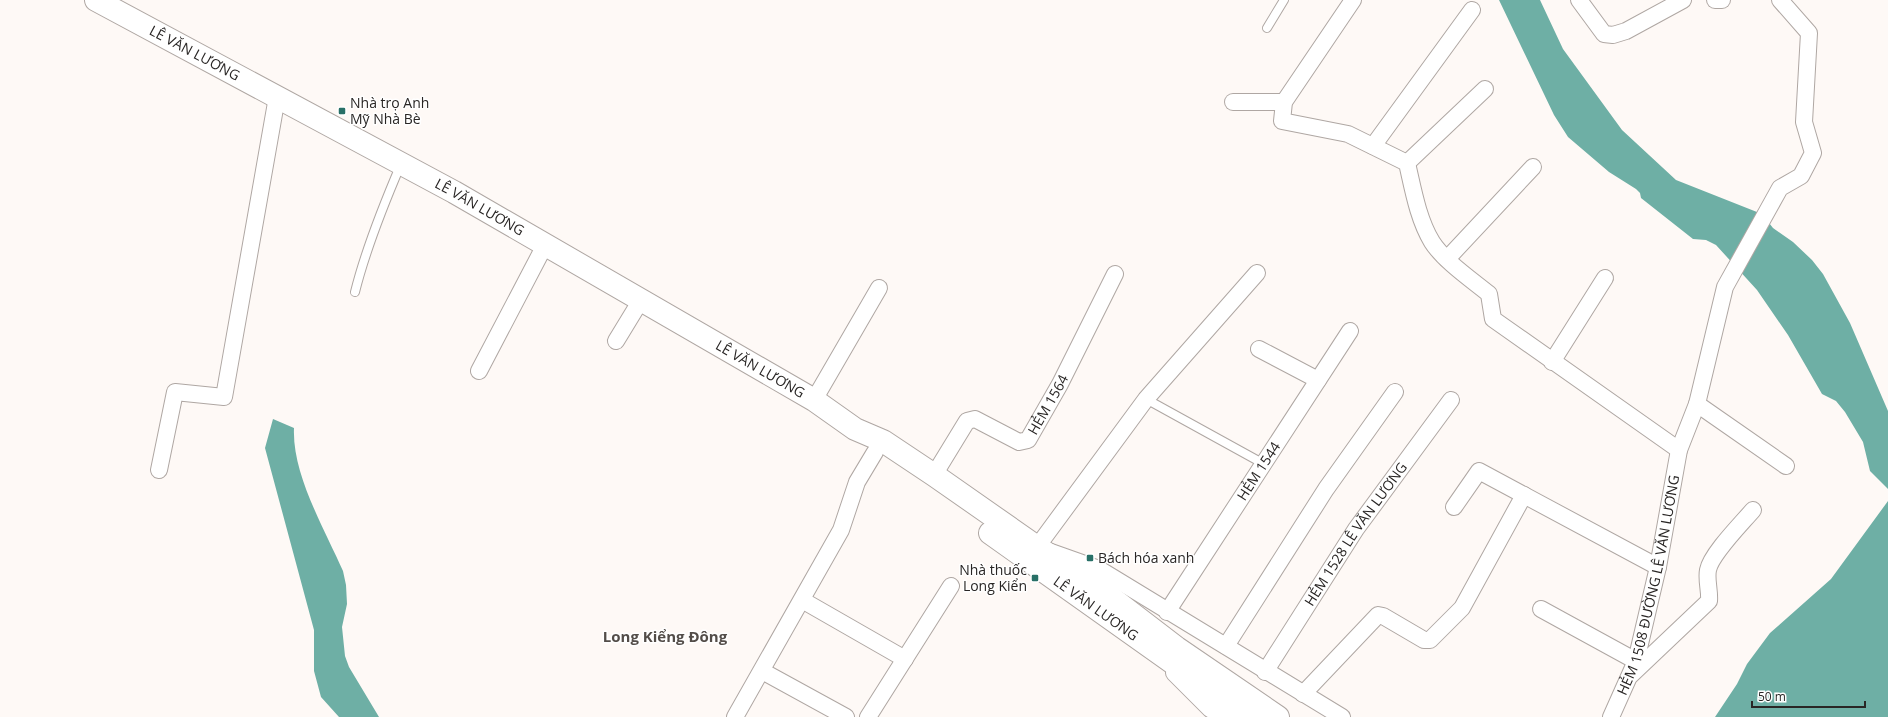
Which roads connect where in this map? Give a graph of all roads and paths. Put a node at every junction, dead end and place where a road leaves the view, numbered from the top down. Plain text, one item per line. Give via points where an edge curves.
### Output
1 (96, 0) edge
2 (1284, 0) edge
3 (1353, 0) edge
4 (1579, 0) edge
5 (1683, 0) edge
6 (1715, 0) edge
7 (1722, 0) edge
8 (1780, 0) edge
9 (1472, 10) dead end
10 (1267, 28) dead end
11 (1485, 89) dead end
12 (277, 97) junction
13 (1234, 102) dead end
14 (1284, 102) junction
15 (1373, 146) junction
16 (1407, 163) junction
17 (401, 164) junction
18 (1534, 167) dead end
19 (544, 248) junction
20 (1447, 259) junction
21 (1257, 273) dead end
22 (1115, 274) dead end
23 (1605, 278) dead end
24 (879, 288) dead end
25 (355, 292) dead end
26 (640, 303) junction
27 (1350, 331) dead end
28 (618, 338) dead end
29 (1259, 349) dead end
30 (1552, 362) junction
31 (479, 371) dead end
32 (1318, 380) junction
33 (1395, 392) dead end
34 (1146, 399) junction
35 (814, 400) junction
36 (1451, 400) dead end
37 (1697, 404) junction
38 (855, 429) junction
39 (1679, 450) junction
40 (875, 452) junction
41 (1264, 464) junction
42 (1786, 466) dead end
43 (159, 470) dead end
44 (934, 475) junction
45 (1524, 496) junction
46 (1454, 508) dead end
47 (1753, 510) dead end
48 (1037, 547) junction
49 (1658, 567) junction
50 (951, 586) dead end
51 (802, 600) junction
52 (1541, 609) dead end
53 (1167, 612) junction
54 (1146, 645) junction
55 (1226, 646) junction
56 (905, 659) junction
57 (1636, 661) junction
58 (762, 671) junction
59 (1265, 672) junction
60 (1629, 677) junction
61 (1303, 694) junction
62 (1265, 715) edge
63 (735, 717) edge
64 (846, 717) edge
65 (868, 717) edge
66 (1223, 717) edge
67 (1342, 717) edge
68 (1611, 717) edge

1 - 12 main road, LÊ VĂN LƯƠNG
2 - 10 lane
3 - 14 street
4 - 5 street via 1604,34 1613,36
6 - 7 street
8 - 37 street, HẺM 1508 ĐƯỜNG LÊ VĂN LƯƠNG via 1809,33 1804,122 1813,153 1801,176 1780,188 1725,287
9 - 15 street
11 - 16 street
12 - 17 main road, LÊ VĂN LƯƠNG
12 - 43 street via 224,397 176,392
13 - 14 street
14 - 15 street via 1282,121 1348,134
15 - 16 street
16 - 20 street via 1418,209 1432,242
17 - 19 main road, LÊ VĂN LƯƠNG via 454,192
17 - 25 lane via 367,249
18 - 20 street
19 - 26 main road, LÊ VĂN LƯƠNG
19 - 31 street
20 - 30 street via 1490,294 1493,320
21 - 34 street
22 - 44 street, HẺM 1564 via 1060,384 1028,440 1019,442 975,419 967,421
23 - 30 street
24 - 35 street
26 - 28 street
26 - 35 main road, LÊ VĂN LƯƠNG
27 - 32 street, HẺM 1544
29 - 32 street
30 - 39 street
32 - 41 street, HẺM 1544
33 - 55 street via 1326,489
34 - 41 lane
34 - 48 street
35 - 38 main road, LÊ VĂN LƯƠNG
36 - 59 street, HẺM 1528 LÊ VĂN LƯƠNG via 1356,529
37 - 39 street, HẺM 1508 ĐƯỜNG LÊ VĂN LƯƠNG
37 - 42 street
38 - 40 main road, LÊ VĂN LƯƠNG
38 - 44 main road, LÊ VĂN LƯƠNG via 883,442
39 - 49 street, HẺM 1508 ĐƯỜNG LÊ VĂN LƯƠNG
40 - 51 street via 857,482 841,530
40 - 54 main road, LÊ VĂN LƯƠNG
41 - 53 street, HẺM 1544
44 - 48 main road, LÊ VĂN LƯƠNG
45 - 46 street via 1479,471
45 - 49 street
45 - 61 street via 1462,608 1430,640 1424,640 1378,615
47 - 60 street via 1714,557 1708,570 1709,601
48 - 53 street, LÊ VĂN LƯƠNG via 1100,570
48 - 62 main road, LÊ VĂN LƯƠNG via 1091,582
49 - 57 street, HẺM 1508 ĐƯỜNG LÊ VĂN LƯƠNG
50 - 56 street
51 - 56 street
51 - 58 street
52 - 57 street
53 - 55 street, LÊ VĂN LƯƠNG
54 - 62 main road, LÊ VĂN LƯƠNG
54 - 66 street, LÊ VĂN LƯƠNG via 1210,709
55 - 59 street, LÊ VĂN LƯƠNG
56 - 65 street
57 - 60 street, HẺM 1508 ĐƯỜNG LÊ VĂN LƯƠNG
58 - 63 street
58 - 64 street
59 - 61 street, LÊ VĂN LƯƠNG
60 - 68 street, HẺM 1508 ĐƯỜNG LÊ VĂN LƯƠNG
61 - 67 street, LÊ VĂN LƯƠNG

